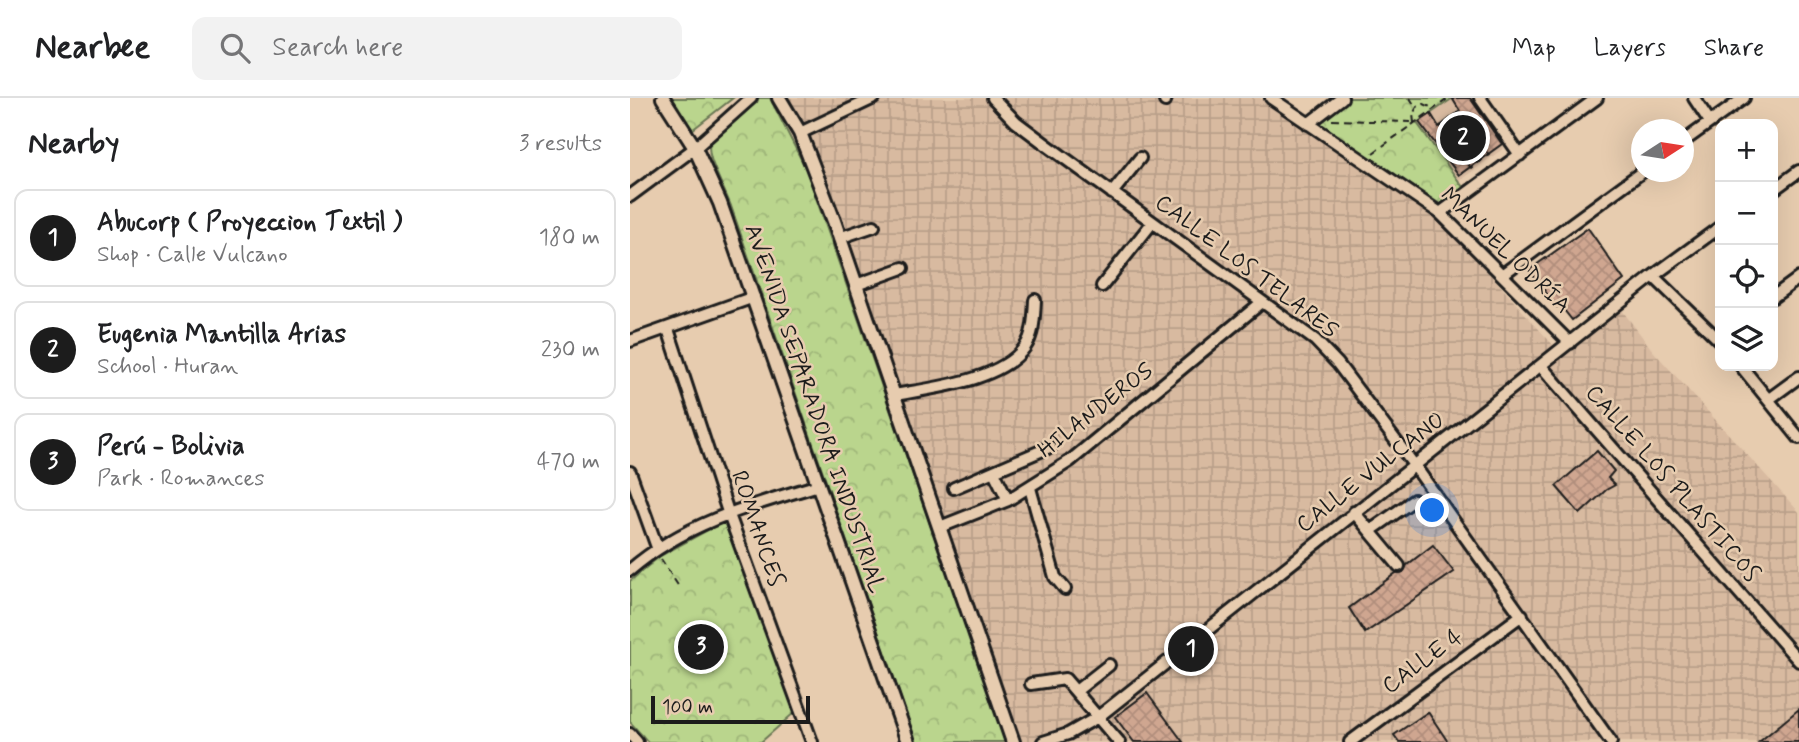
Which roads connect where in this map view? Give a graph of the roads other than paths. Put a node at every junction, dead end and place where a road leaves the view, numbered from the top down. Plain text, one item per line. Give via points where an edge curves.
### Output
1 (663, 98) edge
2 (751, 98) edge
3 (779, 98) edge
4 (874, 98) edge
5 (993, 98) edge
6 (1271, 98) edge
7 (1342, 98) edge
8 (1480, 98) edge
9 (1694, 98) edge
10 (1744, 98) edge
11 (1595, 99) edge
12 (1710, 122) junction
13 (1308, 124) junction
14 (800, 133) junction
15 (1694, 134) edge
16 (695, 148) junction
17 (1520, 155) junction
18 (1139, 158) dead end
19 (1799, 171) edge
20 (1631, 181) edge
21 (1778, 186) edge
22 (1112, 193) junction
23 (630, 196) edge
24 (1440, 213) junction
25 (1152, 223) junction
26 (874, 226) dead end
27 (1715, 231) edge
28 (839, 238) junction
29 (903, 268) dead end
30 (1503, 274) junction
31 (1653, 276) junction
32 (1799, 278) edge
33 (856, 285) junction
34 (1102, 286) dead end
35 (1778, 293) edge
36 (754, 297) junction
37 (1035, 300) dead end
38 (1261, 303) junction
39 (668, 329) junction
40 (1715, 334) edge
41 (630, 341) edge
42 (1570, 343) junction
43 (1541, 366) junction
44 (1745, 371) edge
45 (1799, 377) edge
46 (894, 396) junction
47 (1769, 399) junction
48 (1799, 438) edge
49 (1050, 447) dead end
50 (1414, 464) junction
51 (630, 472) edge
52 (994, 472) junction
53 (818, 485) junction
54 (954, 488) dead end
55 (1030, 488) junction
56 (1008, 500) junction
57 (1414, 500) dead end
58 (728, 512) junction
59 (1354, 512) junction
60 (940, 527) junction
61 (1370, 531) junction
62 (659, 552) junction
63 (1399, 566) dead end
64 (630, 570) edge
65 (1065, 589) dead end
66 (1522, 615) junction
67 (1798, 656) edge
68 (1109, 665) dead end
69 (1031, 684) dead end
70 (1076, 691) junction
71 (1098, 717) junction
72 (630, 734) edge
73 (637, 742) edge
74 (812, 742) edge
75 (908, 742) edge
76 (1013, 742) edge
77 (1043, 742) edge
78 (1119, 742) edge
79 (1350, 742) edge
80 (1611, 742) edge

1 - 16 main road, AVENIDA SEPARADORA INDUSTRIAL
2 - 16 street
3 - 14 main road
4 - 14 street
5 - 22 street, CALLE LOS TELARES via 1016,122
6 - 13 street, MANUEL ODRÍA
7 - 13 street
8 - 17 street
9 - 12 street
10 - 12 street
11 - 17 street
12 - 15 street
13 - 24 street, MANUEL ODRÍA
14 - 28 main road
16 - 23 street
16 - 36 main road, AVENIDA SEPARADORA INDUSTRIAL
17 - 24 street
18 - 22 street
19 - 21 street
20 - 30 street
22 - 25 street, CALLE LOS TELARES
24 - 30 street, MANUEL ODRÍA
25 - 34 street
25 - 38 street, CALLE LOS TELARES
26 - 28 street
27 - 31 street, CALLE VULCANO
28 - 33 main road
29 - 33 street
30 - 42 street, MANUEL ODRÍA
31 - 40 street
31 - 42 street, CALLE VULCANO
32 - 35 street
33 - 46 main road
36 - 39 street
36 - 53 main road, AVENIDA SEPARADORA INDUSTRIAL
37 - 46 street via 1032,333 1024,349 993,371
38 - 50 street, CALLE LOS TELARES via 1315,340 1338,363
38 - 55 street, HILANDEROS via 1128,415
39 - 41 street
39 - 58 street, ROMANCES
42 - 43 street, CALLE VULCANO
43 - 50 street, CALLE VULCANO
43 - 67 street, CALLE LOS PLASTICOS
44 - 47 street
45 - 47 street
46 - 60 main road
47 - 48 street
49 - 52 street
50 - 59 street, CALLE VULCANO
50 - 66 street, CALLE LOS TELARES
51 - 62 street
52 - 54 street
52 - 56 street
53 - 58 street
53 - 75 main road, AVENIDA SEPARADORA INDUSTRIAL
55 - 56 street, HILANDEROS
55 - 65 street via 1055,577
56 - 60 street, HILANDEROS
57 - 61 street
58 - 62 street
58 - 74 street, ROMANCES
59 - 61 street
59 - 71 street, CALLE VULCANO
60 - 76 main road
61 - 63 street
62 - 64 street
66 - 79 street, CALLE 4
66 - 80 street, CALLE LOS TELARES
68 - 70 street
69 - 70 street via 1059,677
70 - 71 street
71 - 77 street, CALLE VULCANO
71 - 78 street
72 - 73 street

